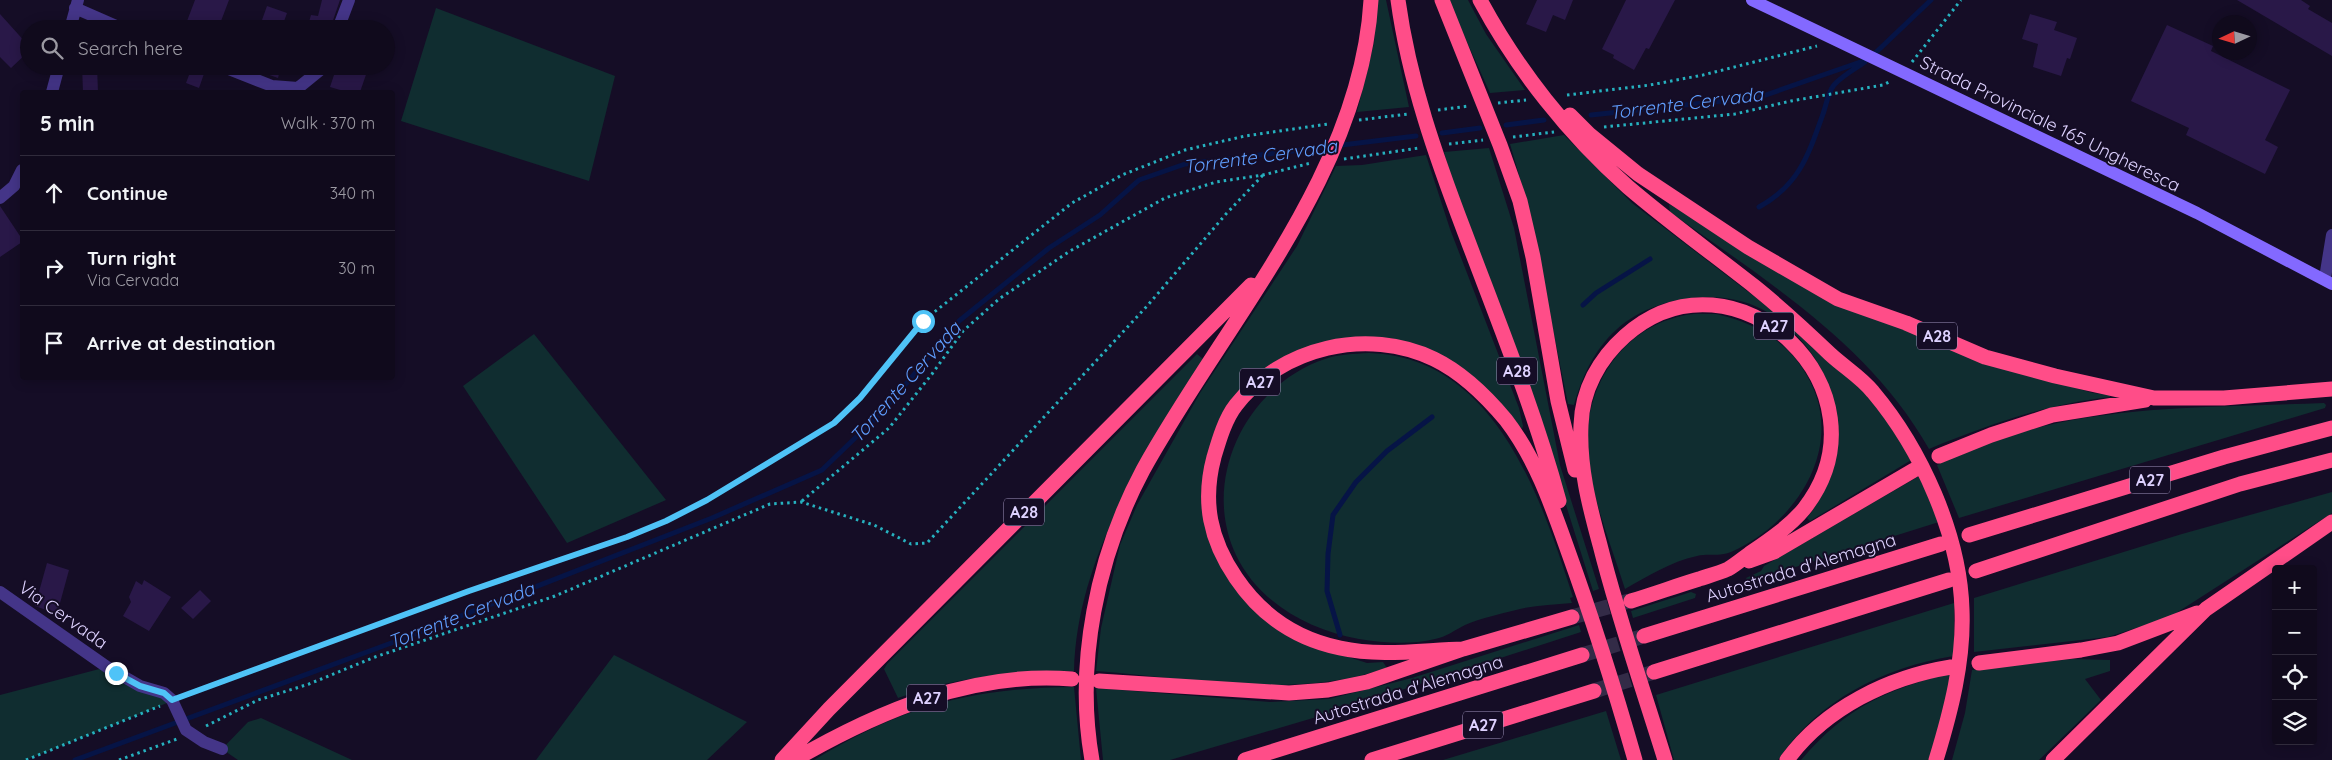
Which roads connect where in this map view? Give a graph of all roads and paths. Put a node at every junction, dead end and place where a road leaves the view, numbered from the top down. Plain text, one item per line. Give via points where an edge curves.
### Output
1 (349, 0) edge
2 (1371, 0) edge
3 (1398, 0) edge
4 (1442, 0) edge
5 (1480, 0) edge
6 (1752, 0) edge
7 (1961, 0) edge
8 (77, 4) edge
9 (73, 20) edge
10 (106, 20) edge
11 (341, 20) edge
12 (1837, 41) junction
13 (1903, 73) junction
14 (57, 75) edge
15 (244, 75) edge
16 (314, 75) edge
17 (53, 90) edge
18 (1537, 92) junction
19 (1567, 95) dead end
20 (1476, 101) junction
21 (1497, 103) dead end
22 (1414, 110) junction
23 (1435, 110) dead end
24 (1348, 117) junction
25 (1330, 123) dead end
26 (1555, 132) dead end
27 (1589, 133) junction
28 (1485, 140) dead end
29 (1505, 141) junction
30 (1419, 148) dead end
31 (1439, 149) junction
32 (1343, 159) dead end
33 (1320, 166) junction
34 (20, 174) edge
35 (1263, 175) junction
36 (0, 198) edge
37 (2332, 235) edge
38 (1270, 266) junction
39 (2329, 281) edge
40 (2332, 389) edge
41 (2154, 398) junction
42 (2332, 428) edge
43 (1939, 456) dead end
44 (2332, 460) edge
45 (1914, 470) dead end
46 (801, 502) junction
47 (2332, 522) edge
48 (1969, 535) dead end
49 (1941, 544) dead end
50 (1605, 566) junction
51 (1728, 569) junction
52 (1976, 571) dead end
53 (1949, 580) dead end
54 (0, 592) edge
55 (1583, 594) junction
56 (1631, 601) tunnel mouth
57 (2206, 609) junction
58 (1572, 618) tunnel mouth
59 (1644, 636) tunnel mouth
60 (1464, 649) junction
61 (1582, 655) tunnel mouth
62 (1979, 663) dead end
63 (1951, 667) dead end
64 (1654, 672) tunnel mouth
65 (1072, 679) dead end
66 (1099, 681) dead end
67 (1594, 690) tunnel mouth
68 (168, 696) junction
69 (188, 732) junction
70 (222, 748) dead end
71 (26, 760) edge
72 (119, 760) edge
73 (782, 760) edge
74 (794, 760) edge
75 (1092, 760) edge
76 (1245, 760) edge
77 (1372, 760) edge
78 (1635, 760) edge
79 (1665, 760) edge
80 (1787, 760) edge
81 (1936, 760) edge
82 (2053, 760) edge

1 - 11 street
2 - 24 highway, A28 via 1360,73
3 - 22 highway, A28
4 - 20 highway, A28
5 - 18 highway, A28
6 - 12 main road, Strada Provinciale 165 Ungheresca
7 - 13 path
8 - 9 street
8 - 10 street
12 - 13 main road, Strada Provinciale 165 Ungheresca
12 - 19 path via 1703,75
13 - 27 path via 1883,85 1735,114
13 - 39 main road, Strada Provinciale 165 Ungheresca via 2196,213
14 - 17 street
15 - 16 street via 272,86 298,88
18 - 21 path
18 - 27 highway, A28
20 - 23 path
20 - 29 highway, A28
22 - 24 path
22 - 31 highway, A28
24 - 33 highway, A28
25 - 68 path via 1246,136 1185,150 1122,175 1072,203 923,321 860,398 834,423 707,500 666,521
26 - 29 path
27 - 41 highway, A28 via 1638,174 1748,247 1838,299 1906,323 1985,357
27 - 81 highway, A28 via 1626,185 1756,288 1872,390 1923,468 1955,557 1962,610 1958,677
28 - 31 path
29 - 50 highway, A28 via 1533,257 1558,400 1583,505
30 - 32 path
31 - 55 highway, A28 via 1554,484
33 - 35 path
33 - 38 highway, A28 via 1294,228
34 - 36 street via 14,186
35 - 46 path via 1216,182 1165,198 1070,251 999,299 963,331 889,428
35 - 46 path via 1148,305 927,543 911,544 874,525
37 - 39 street
38 - 73 highway, A28 via 828,709
38 - 75 highway, A28 via 1143,471 1120,522 1103,571 1088,647 1086,695
40 - 41 highway, A28 via 2224,398
41 - 43 highway via 2052,416
42 - 48 highway, A27 via 2224,457
44 - 52 highway, A27 via 2240,484
45 - 51 highway, A27 via 1774,552
46 - 69 path via 770,504 555,596 258,700
47 - 57 highway
49 - 59 highway, Autostrada d'Alemagna
50 - 51 highway, A27 via 1580,461 1581,423 1588,388 1605,357 1644,322 1677,309 1712,306 1729,308 1762,320 1796,345 1820,381 1831,432 1826,466 1802,512 1769,541
50 - 79 highway, A27
51 - 56 highway, A27
53 - 64 highway
54 - 68 street, Via Cervada via 107,667 140,686
55 - 60 highway, A27 via 1546,490 1526,451 1507,422 1462,376 1433,358 1393,345 1364,343 1331,346 1295,359 1265,377 1235,406 1219,440 1208,479 1209,520 1222,558 1248,596 1268,616 1306,637 1338,648 1369,653
55 - 78 highway
57 - 62 highway via 2118,643
57 - 82 highway
58 - 60 highway, A27
60 - 66 highway, A27 via 1367,682 1328,690 1290,693
61 - 76 highway, Autostrada d'Alemagna / A27
63 - 80 highway via 1896,682 1849,703 1819,725
65 - 74 highway, A27 via 1014,681 953,689 890,710 842,732
67 - 77 highway, A27
68 - 69 street
68 - 71 path via 167,703
69 - 70 street
69 - 72 path

